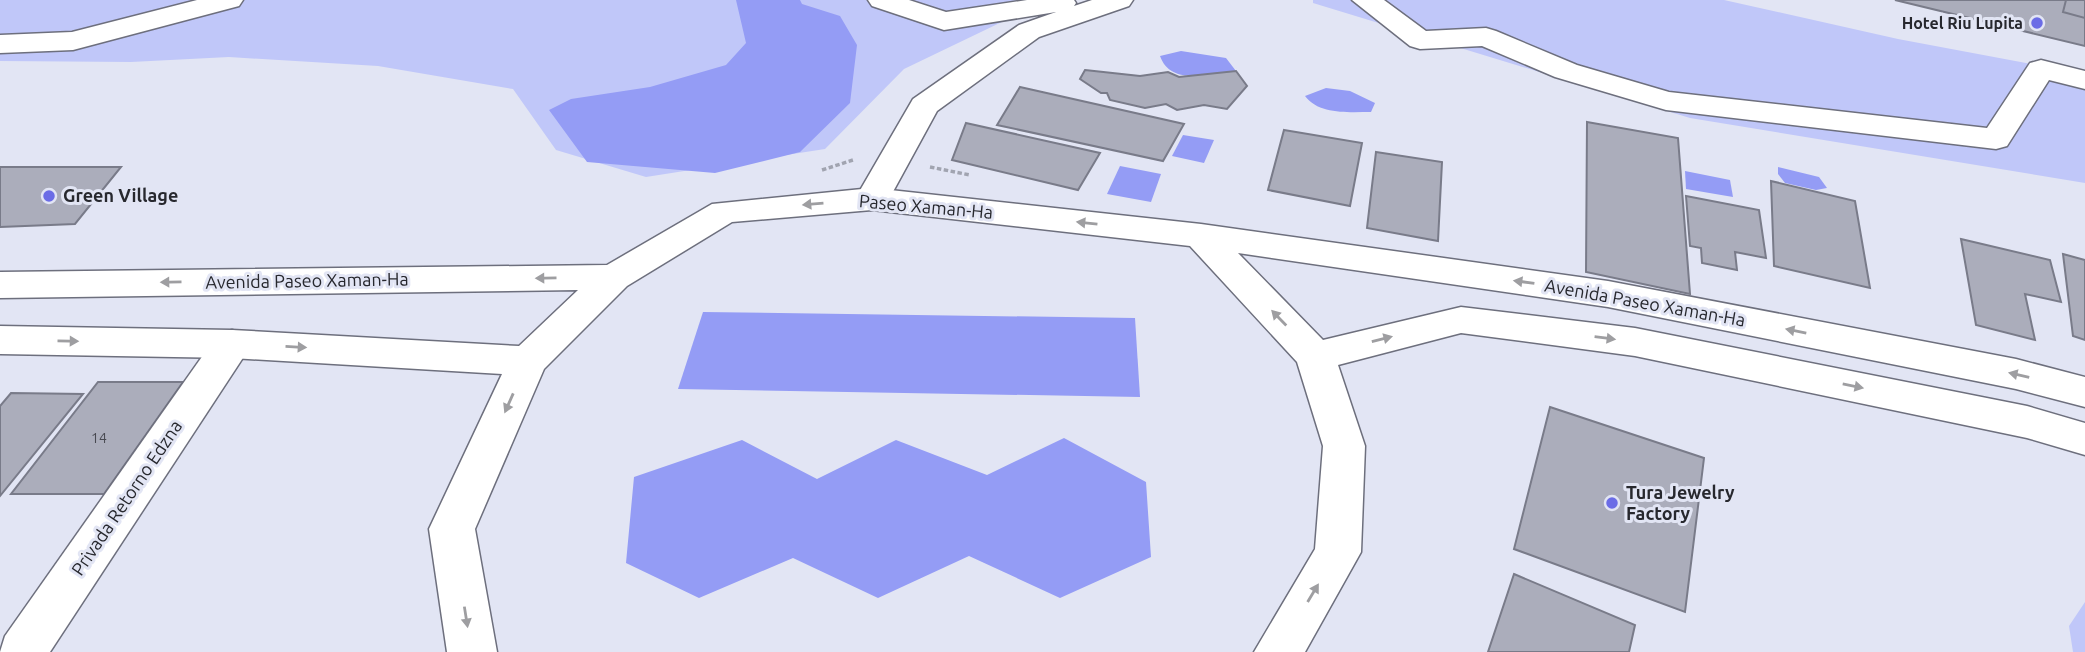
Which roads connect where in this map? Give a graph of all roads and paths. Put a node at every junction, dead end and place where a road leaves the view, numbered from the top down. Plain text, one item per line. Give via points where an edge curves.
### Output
1 (229, 0) edge
2 (882, 0) edge
3 (1074, 0) edge
4 (1119, 0) edge
5 (1366, 0) edge
6 (0, 44) edge
7 (2085, 80) edge
8 (895, 160) junction
9 (818, 171) dead end
10 (975, 176) dead end
11 (872, 199) junction
12 (1201, 236) junction
13 (614, 277) junction
14 (0, 285) edge
15 (0, 340) edge
16 (232, 344) junction
17 (1315, 356) junction
18 (528, 361) junction
19 (2085, 392) edge
20 (2085, 439) edge
21 (22, 652) edge
22 (472, 652) edge
23 (1279, 652) edge

1 - 6 main road via 74,41
2 - 3 main road via 944,21
4 - 8 main road via 1029,31 924,106
5 - 7 main road via 1420,40 1486,37 1566,71 1665,101 1996,139 2041,69
8 - 9 path via 871,155
8 - 10 path
8 - 11 main road
12 -> 11 main road, Paseo Xaman-Ha
11 -> 13 main road, Paseo Xaman-Ha via 724,212
17 -> 12 main road
19 -> 12 main road, Avenida Paseo Xaman-Ha via 2016,374 1608,294
13 -> 14 main road, Avenida Paseo Xaman-Ha
13 - 18 main road, Paseo Xaman-Ha
15 -> 16 main road
16 -> 18 main road
16 - 21 main road, Privada Retorno Edzna
17 -> 20 main road via 1461,320 1635,342 2027,422
23 -> 17 main road via 1338,552 1344,446
18 -> 22 main road, Paseo Xaman-Ha via 452,529

